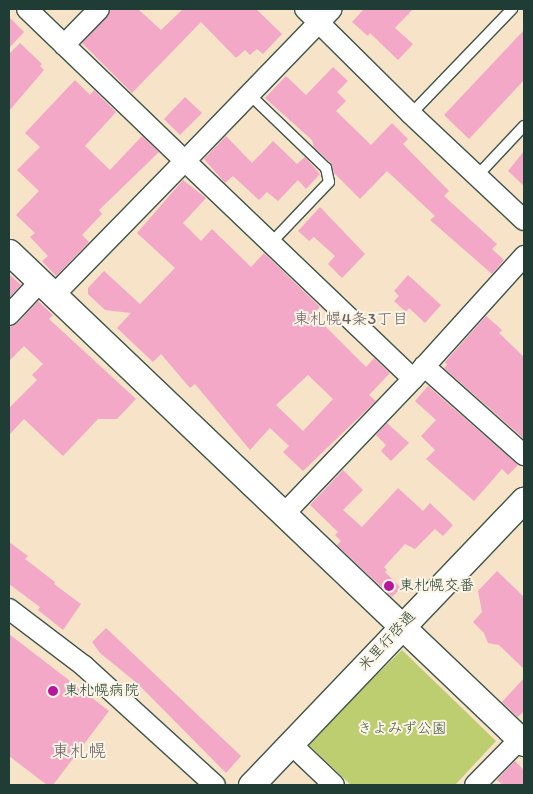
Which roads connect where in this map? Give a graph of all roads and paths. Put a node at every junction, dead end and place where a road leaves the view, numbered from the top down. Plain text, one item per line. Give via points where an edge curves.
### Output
1 (27, 9) edge
2 (99, 9) edge
3 (305, 9) edge
4 (512, 9) edge
5 (326, 16) edge
6 (64, 45) junction
7 (249, 94) junction
8 (411, 114) junction
9 (524, 126) edge
10 (185, 160) junction
11 (478, 176) junction
12 (524, 220) edge
13 (271, 243) junction
14 (9, 252) edge
15 (524, 256) edge
16 (48, 288) junction
17 (9, 315) edge
18 (418, 373) junction
19 (524, 455) edge
20 (524, 498) edge
21 (283, 515) junction
22 (9, 608) edge
23 (400, 627) junction
24 (523, 739) edge
25 (291, 744) junction
26 (215, 785) edge
27 (251, 785) edge
28 (334, 785) edge
29 (475, 785) edge

1 - 6 street
2 - 6 street
3 - 5 street
4 - 8 lane
5 - 7 street
5 - 8 street
6 - 10 street
7 - 10 street
7 - 13 lane via 326,168 329,182
8 - 11 street
9 - 11 lane
10 - 13 street
10 - 16 street
11 - 12 street
13 - 18 street
14 - 16 street
15 - 18 street
16 - 17 street
16 - 21 street
18 - 19 street
18 - 21 street
20 - 23 street, 米里行啓通
21 - 23 street
22 - 26 street via 84,666
23 - 24 street
23 - 25 street, 米里行啓通
24 - 29 street
25 - 27 street, 米里行啓通
25 - 28 street

